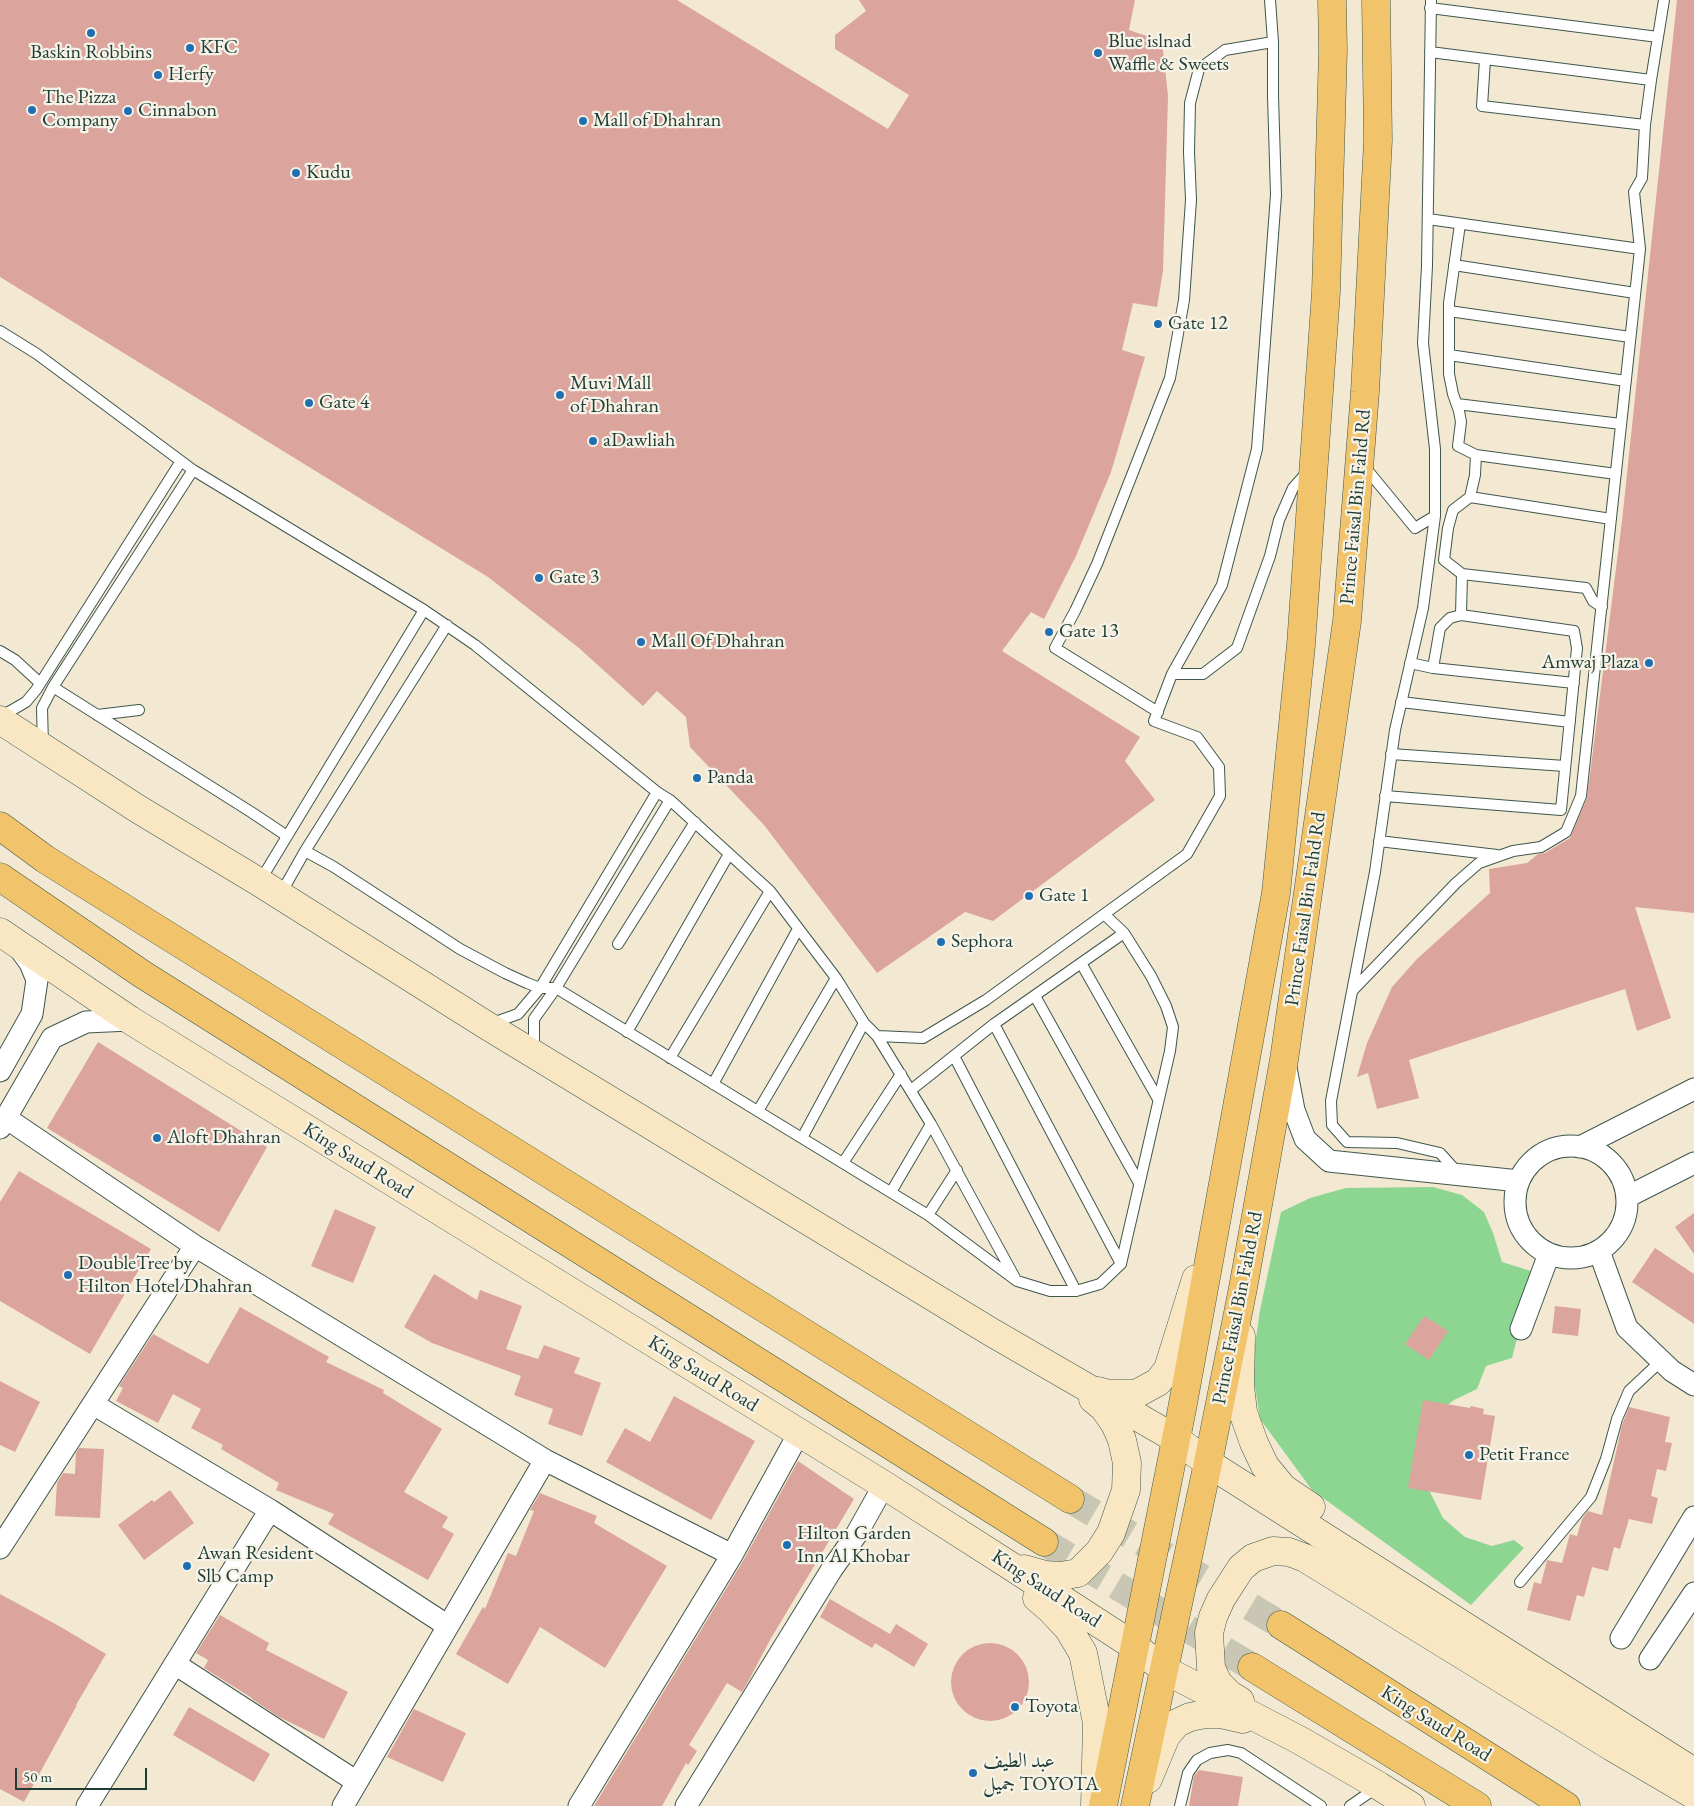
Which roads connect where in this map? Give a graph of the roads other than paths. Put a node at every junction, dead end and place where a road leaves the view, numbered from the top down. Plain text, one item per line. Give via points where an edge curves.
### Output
1 (1270, 0) edge
2 (1332, 0) edge
3 (1376, 0) edge
4 (1664, 0) edge
5 (1431, 4) edge
6 (1658, 36) junction
7 (1273, 42) junction
8 (1430, 52) junction
9 (1486, 60) junction
10 (1651, 80) junction
11 (1645, 125) junction
12 (1428, 219) junction
13 (1460, 224) junction
14 (1640, 249) junction
15 (1454, 264) junction
16 (1635, 293) junction
17 (1449, 311) junction
18 (0, 331) edge
19 (1630, 337) junction
20 (1449, 355) junction
21 (1626, 381) junction
22 (1457, 404) junction
23 (1621, 424) junction
24 (1476, 455) junction
25 (1359, 460) junction
26 (181, 461) junction
27 (1314, 464) junction
28 (193, 470) junction
29 (1616, 474) junction
30 (1470, 497) junction
31 (1436, 516) junction
32 (1611, 519) junction
33 (1462, 574) junction
34 (1602, 607) junction
35 (424, 610) junction
36 (1461, 615) junction
37 (447, 625) junction
38 (0, 651) edge
39 (1410, 663) junction
40 (1433, 668) junction
41 (1172, 674) junction
42 (40, 683) junction
43 (1574, 683) junction
44 (53, 687) junction
45 (1401, 702) junction
46 (139, 710) dead end
47 (1158, 712) junction
48 (97, 716) junction
49 (0, 718) edge
50 (1570, 722) junction
51 (43, 748) junction
52 (1391, 754) junction
53 (1565, 766) junction
54 (657, 792) junction
55 (1385, 796) junction
56 (670, 800) junction
57 (695, 822) junction
58 (0, 826) edge
59 (287, 836) junction
60 (1379, 841) junction
61 (306, 850) junction
62 (729, 854) junction
63 (1500, 856) junction
64 (0, 877) edge
65 (269, 889) junction
66 (770, 892) junction
67 (1105, 915) junction
68 (798, 929) junction
69 (1124, 933) junction
70 (7, 937) edge
71 (618, 944) dead end
72 (1081, 963) junction
73 (836, 978) junction
74 (540, 988) junction
75 (556, 988) junction
76 (1352, 991) junction
77 (1035, 996) junction
78 (130, 1020) junction
79 (864, 1023) junction
80 (994, 1024) junction
81 (486, 1025) junction
82 (627, 1032) junction
83 (877, 1036) junction
84 (534, 1053) junction
85 (954, 1056) junction
86 (670, 1058) junction
87 (1284, 1060) junction
88 (0, 1071) edge
89 (900, 1074) junction
90 (713, 1084) junction
91 (1694, 1089) edge
92 (911, 1090) junction
93 (1158, 1098) junction
94 (758, 1111) junction
95 (3, 1123) edge
96 (931, 1124) junction
97 (802, 1138) junction
98 (1580, 1147) junction
99 (842, 1163) junction
100 (1694, 1163) edge
101 (957, 1170) junction
102 (1459, 1174) junction
103 (1519, 1181) junction
104 (1139, 1184) junction
105 (890, 1192) junction
106 (1627, 1197) junction
107 (1220, 1201) junction
108 (928, 1215) junction
109 (195, 1246) junction
110 (1599, 1251) junction
111 (1549, 1254) junction
112 (1120, 1264) junction
113 (1017, 1281) junction
114 (1243, 1288) junction
115 (1076, 1291) junction
116 (1522, 1330) dead end
117 (1661, 1361) junction
118 (1054, 1369) junction
119 (1694, 1385) edge
120 (1087, 1388) junction
121 (93, 1404) junction
122 (799, 1433) junction
123 (1176, 1439) junction
124 (545, 1460) junction
125 (1208, 1463) junction
126 (884, 1486) junction
127 (1070, 1499) tunnel mouth
128 (270, 1510) junction
129 (1694, 1517) edge
130 (959, 1533) junction
131 (1044, 1542) tunnel mouth
132 (0, 1548) edge
133 (732, 1555) junction
134 (1006, 1563) junction
135 (1520, 1582) dead end
136 (1694, 1593) edge
137 (1281, 1625) tunnel mouth
138 (448, 1626) junction
139 (1621, 1638) dead end
140 (1134, 1646) junction
141 (1650, 1659) dead end
142 (175, 1664) junction
143 (1252, 1667) tunnel mouth
144 (1165, 1670) junction
145 (1267, 1723) junction
146 (1301, 1741) junction
147 (1694, 1763) edge
148 (1694, 1772) edge
149 (357, 1782) junction
150 (1379, 1786) junction
151 (1694, 1795) edge
152 (87, 1806) edge
153 (343, 1806) edge
154 (579, 1806) edge
155 (686, 1806) edge
156 (1095, 1806) edge
157 (1103, 1806) edge
158 (1136, 1806) edge
159 (1180, 1806) edge
160 (1321, 1806) edge
161 (1350, 1806) edge
162 (1411, 1806) edge
163 (1477, 1806) edge
164 (1566, 1806) edge

1 - 7 lane
2 - 27 main road, Prince Faisal Bin Fahd Rd via 1326,282
3 - 25 main road, Prince Faisal Bin Fahd Rd via 1378,140
4 - 6 lane
5 - 6 lane
5 - 8 lane
6 - 10 lane
7 - 41 lane via 1276,196 1257,449 1222,585
7 - 47 lane via 1225,50 1199,68 1190,103 1191,200 1184,300 1170,378 1098,564 1055,648
8 - 9 lane
8 - 12 lane
9 - 10 lane
9 - 11 lane via 1482,106
10 - 11 lane
11 - 14 lane via 1642,178 1634,192
12 - 13 lane
12 - 31 lane via 1424,343 1435,449
13 - 14 lane
13 - 15 lane
14 - 16 lane
15 - 16 lane
15 - 17 lane
16 - 19 lane
17 - 19 lane
17 - 20 lane
18 - 26 lane via 37,354
19 - 21 lane
20 - 21 lane
20 - 22 lane via 1449,374
21 - 23 lane
22 - 23 lane
22 - 24 lane via 1461,422 1458,446
23 - 29 lane
24 - 29 lane
24 - 30 lane
25 - 31 lane via 1415,528
25 - 87 main road, Prince Faisal Bin Fahd Rd via 1347,621
26 - 28 lane
26 - 42 lane
27 - 41 lane via 1292,488 1237,648 1203,674
27 - 107 main road, Prince Faisal Bin Fahd Rd via 1301,645 1276,893
28 - 35 lane
28 - 44 lane
29 - 32 lane
30 - 32 lane
30 - 33 lane via 1454,510 1444,560
31 - 39 lane via 1423,608
32 - 34 lane
33 - 34 lane via 1586,588 1593,601
33 - 36 lane
34 - 63 lane via 1581,796 1566,832 1541,847
35 - 37 lane
35 - 59 lane
36 - 40 lane via 1450,618 1440,628
36 - 43 lane via 1574,631 1578,648
37 - 54 lane
37 - 61 lane
38 - 42 lane
39 - 40 lane
39 - 45 lane
40 - 43 lane
41 - 47 lane
42 - 49 lane via 26,702
43 - 50 lane
44 - 48 lane
44 - 51 lane via 42,708
45 - 50 lane
45 - 52 lane
46 - 48 lane
47 - 67 lane via 1154,721 1197,737 1219,767 1220,796 1187,854
48 - 59 lane
49 - 51 main road
50 - 53 lane
51 - 65 main road
52 - 53 lane
52 - 55 lane
53 - 55 lane via 1560,810
54 - 56 lane
54 - 74 lane
55 - 60 lane
56 - 57 lane
56 - 75 lane
57 - 62 lane
57 - 71 lane
58 - 127 main road via 46,859
59 - 65 lane
60 - 63 lane
60 - 76 lane
61 - 65 lane
61 - 74 lane via 460,949
62 - 66 lane
62 - 82 lane
63 - 76 lane via 1479,863 1456,883
64 - 131 main road, King Saud Road via 151,980
65 - 81 main road
66 - 68 lane
66 - 86 lane
67 - 69 lane
67 - 83 lane via 986,1000 923,1038
68 - 73 lane
68 - 90 lane
69 - 72 lane
69 - 93 lane via 1152,976 1173,1027
70 - 78 main road, King Saud Road
70 - 88 street via 30,963 38,980 32,1014
72 - 77 lane
72 - 93 lane
73 - 79 lane
73 - 94 lane
74 - 75 lane
74 - 81 lane via 518,1014
75 - 82 lane
75 - 84 lane via 534,1019
76 - 102 lane via 1338,1054 1331,1101 1332,1125 1347,1142 1397,1143 1440,1154
77 - 80 lane
77 - 104 lane
78 - 95 street via 86,1022 52,1038
78 - 122 main road, King Saud Road
79 - 83 lane
79 - 97 lane
80 - 85 lane
80 - 112 lane
81 - 84 main road
82 - 86 lane
83 - 89 lane
84 - 118 main road
85 - 92 lane
85 - 115 lane
86 - 90 lane
87 - 102 street via 1294,1110 1305,1140 1329,1161
87 - 114 main road, Prince Faisal Bin Fahd Rd
89 - 92 lane
89 - 99 lane
90 - 94 lane
91 - 98 street
92 - 96 lane
93 - 104 lane
94 - 97 lane
95 - 109 street
96 - 101 lane
96 - 105 lane
97 - 99 lane
98 - 103 street via 1562,1147 1544,1153 1529,1165
98 - 106 street via 1598,1153 1612,1164
99 - 105 lane
100 - 106 street
101 - 108 lane
101 - 113 lane
102 - 103 street
103 - 111 street via 1516,1215 1523,1231
104 - 112 lane
105 - 108 lane
106 - 110 street via 1626,1213 1620,1228
107 - 120 main road via 1168,1369 1158,1382 1136,1394 1109,1394
107 - 123 main road, Prince Faisal Bin Fahd Rd
108 - 113 lane
109 - 121 street
109 - 124 street
110 - 111 street via 1583,1257
110 - 117 street via 1627,1328
111 - 116 street
112 - 115 lane via 1100,1284
113 - 115 lane via 1050,1290
114 - 125 main road, Prince Faisal Bin Fahd Rd
114 - 147 main road via 1240,1386 1243,1412 1264,1466 1283,1488 1614,1703
117 - 119 street
117 - 135 lane via 1629,1391 1591,1497
118 - 120 main road
118 - 134 main road via 1104,1408 1115,1424 1127,1463 1126,1490 1111,1533 1099,1552 1078,1573 1045,1576
120 - 123 main road
121 - 128 street
121 - 132 street
122 - 126 main road, King Saud Road
122 - 133 street
123 - 125 main road
123 - 140 main road, Prince Faisal Bin Fahd Rd
124 - 133 street
124 - 138 street
125 - 144 main road, Prince Faisal Bin Fahd Rd
125 - 148 main road
126 - 130 main road, King Saud Road
126 - 155 street
128 - 138 street
128 - 142 street
129 - 139 street
130 - 134 main road, King Saud Road
130 - 156 main road via 1050,1609 1068,1628 1084,1653 1097,1723
133 - 154 street
134 - 140 main road, King Saud Road
136 - 141 street
137 - 164 main road, King Saud Road
138 - 149 street
140 - 144 main road, King Saud Road
140 - 157 main road, Prince Faisal Bin Fahd Rd
142 - 149 street
142 - 152 street
143 - 163 main road
144 - 145 main road, King Saud Road
144 - 158 main road, Prince Faisal Bin Fahd Rd
145 - 146 main road, King Saud Road
145 - 158 main road via 1206,1714 1177,1723 1166,1736
146 - 150 main road, King Saud Road
146 - 151 main road via 1230,1695 1218,1683 1211,1668 1209,1633 1221,1599 1241,1568 1253,1558 1273,1551 1305,1558
149 - 153 street
150 - 161 lane
150 - 162 main road, King Saud Road
159 - 160 lane via 1188,1773 1197,1760 1210,1753 1228,1750 1241,1753

